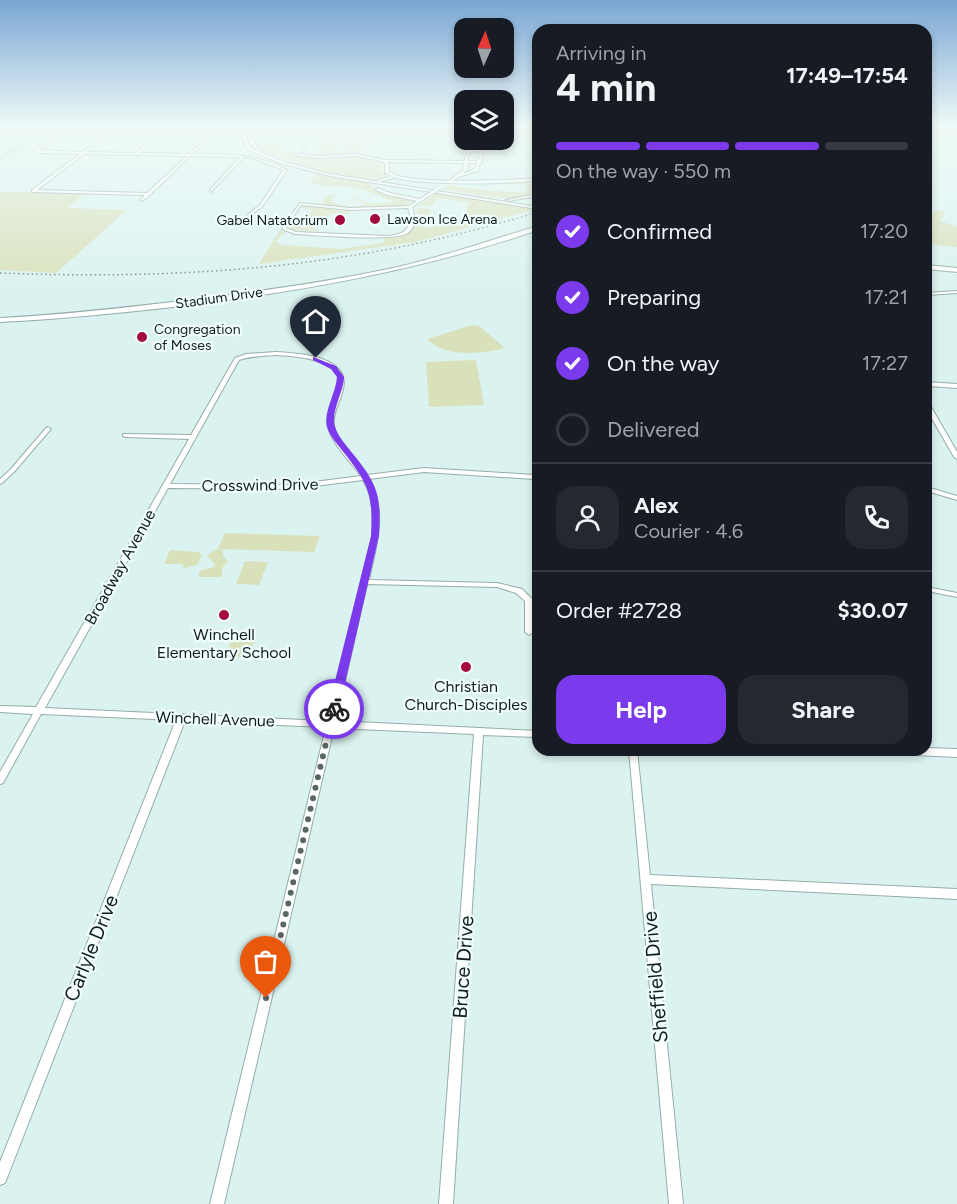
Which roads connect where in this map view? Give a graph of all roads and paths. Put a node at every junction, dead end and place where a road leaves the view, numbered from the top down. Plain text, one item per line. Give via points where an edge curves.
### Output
1 (46, 181) edge
2 (162, 181) edge
3 (220, 181) edge
4 (279, 181) edge
5 (361, 181) edge
6 (362, 181) edge
7 (380, 181) edge
8 (448, 181) edge
9 (484, 181) edge
10 (516, 181) edge
11 (386, 185) junction
12 (376, 189) junction
13 (211, 191) dead end
14 (149, 194) junction
15 (532, 196) edge
16 (526, 198) junction
17 (142, 200) dead end
18 (420, 200) junction
19 (508, 201) junction
20 (528, 204) junction
21 (532, 205) edge
22 (532, 206) edge
23 (410, 207) junction
24 (248, 216) dead end
25 (532, 230) edge
26 (932, 268) edge
27 (957, 270) edge
28 (957, 292) edge
29 (932, 294) edge
30 (0, 320) edge
31 (932, 384) edge
32 (957, 386) edge
33 (932, 414) edge
34 (48, 429) dead end
35 (125, 435) dead end
36 (194, 437) junction
37 (957, 457) edge
38 (368, 477) junction
39 (532, 477) edge
40 (0, 482) edge
41 (165, 486) junction
42 (932, 490) edge
43 (957, 498) edge
44 (364, 582) junction
45 (932, 591) edge
46 (957, 596) edge
47 (529, 632) dead end
48 (0, 709) edge
49 (39, 711) junction
50 (182, 717) junction
51 (330, 724) junction
52 (479, 731) junction
53 (532, 734) edge
54 (932, 752) edge
55 (957, 753) edge
56 (634, 756) edge
57 (0, 780) edge
58 (645, 879) junction
59 (957, 894) edge
60 (0, 1178) edge
61 (217, 1204) edge
62 (446, 1204) edge
63 (676, 1204) edge

1 - 14 street via 33,191
2 - 14 street
3 - 13 street
4 - 24 street via 261,206
5 - 12 street
6 - 11 street
7 - 19 street
8 - 18 street, bridge
9 - 10 street
11 - 12 street
11 - 22 street
12 - 18 street
14 - 17 street
15 - 16 street
16 - 19 street
16 - 20 street via 523,201
18 - 23 street
19 - 20 street
20 - 21 street
23 - 23 street via 413,217 409,230 388,237 295,233 284,228 300,204 350,209
25 - 30 main road, Stadium Drive via 449,255 323,283 206,301
26 - 27 street
28 - 29 street
31 - 32 street
33 - 37 street
34 - 40 street
35 - 36 street
36 - 38 street, Broadway Avenue via 237,359 316,358 339,372 341,382 331,426
36 - 41 street, Broadway Avenue
38 - 39 street, Crosswind Drive via 424,470
38 - 41 street, Crosswind Drive via 273,488
38 - 44 street via 375,500 376,526
41 - 49 street, Broadway Avenue
42 - 43 street
44 - 47 street via 512,588 529,600
44 - 51 street
45 - 46 street
48 - 49 street, Winchell Avenue
49 - 50 street, Winchell Avenue
49 - 57 street, Broadway Avenue
50 - 51 street, Winchell Avenue
50 - 60 street, Carlyle Drive
51 - 52 street, Winchell Avenue
51 - 61 street
52 - 53 street, Winchell Avenue
52 - 62 street, Bruce Drive
54 - 55 street
56 - 58 street, Sheffield Drive
58 - 59 street
58 - 63 street, Sheffield Drive

